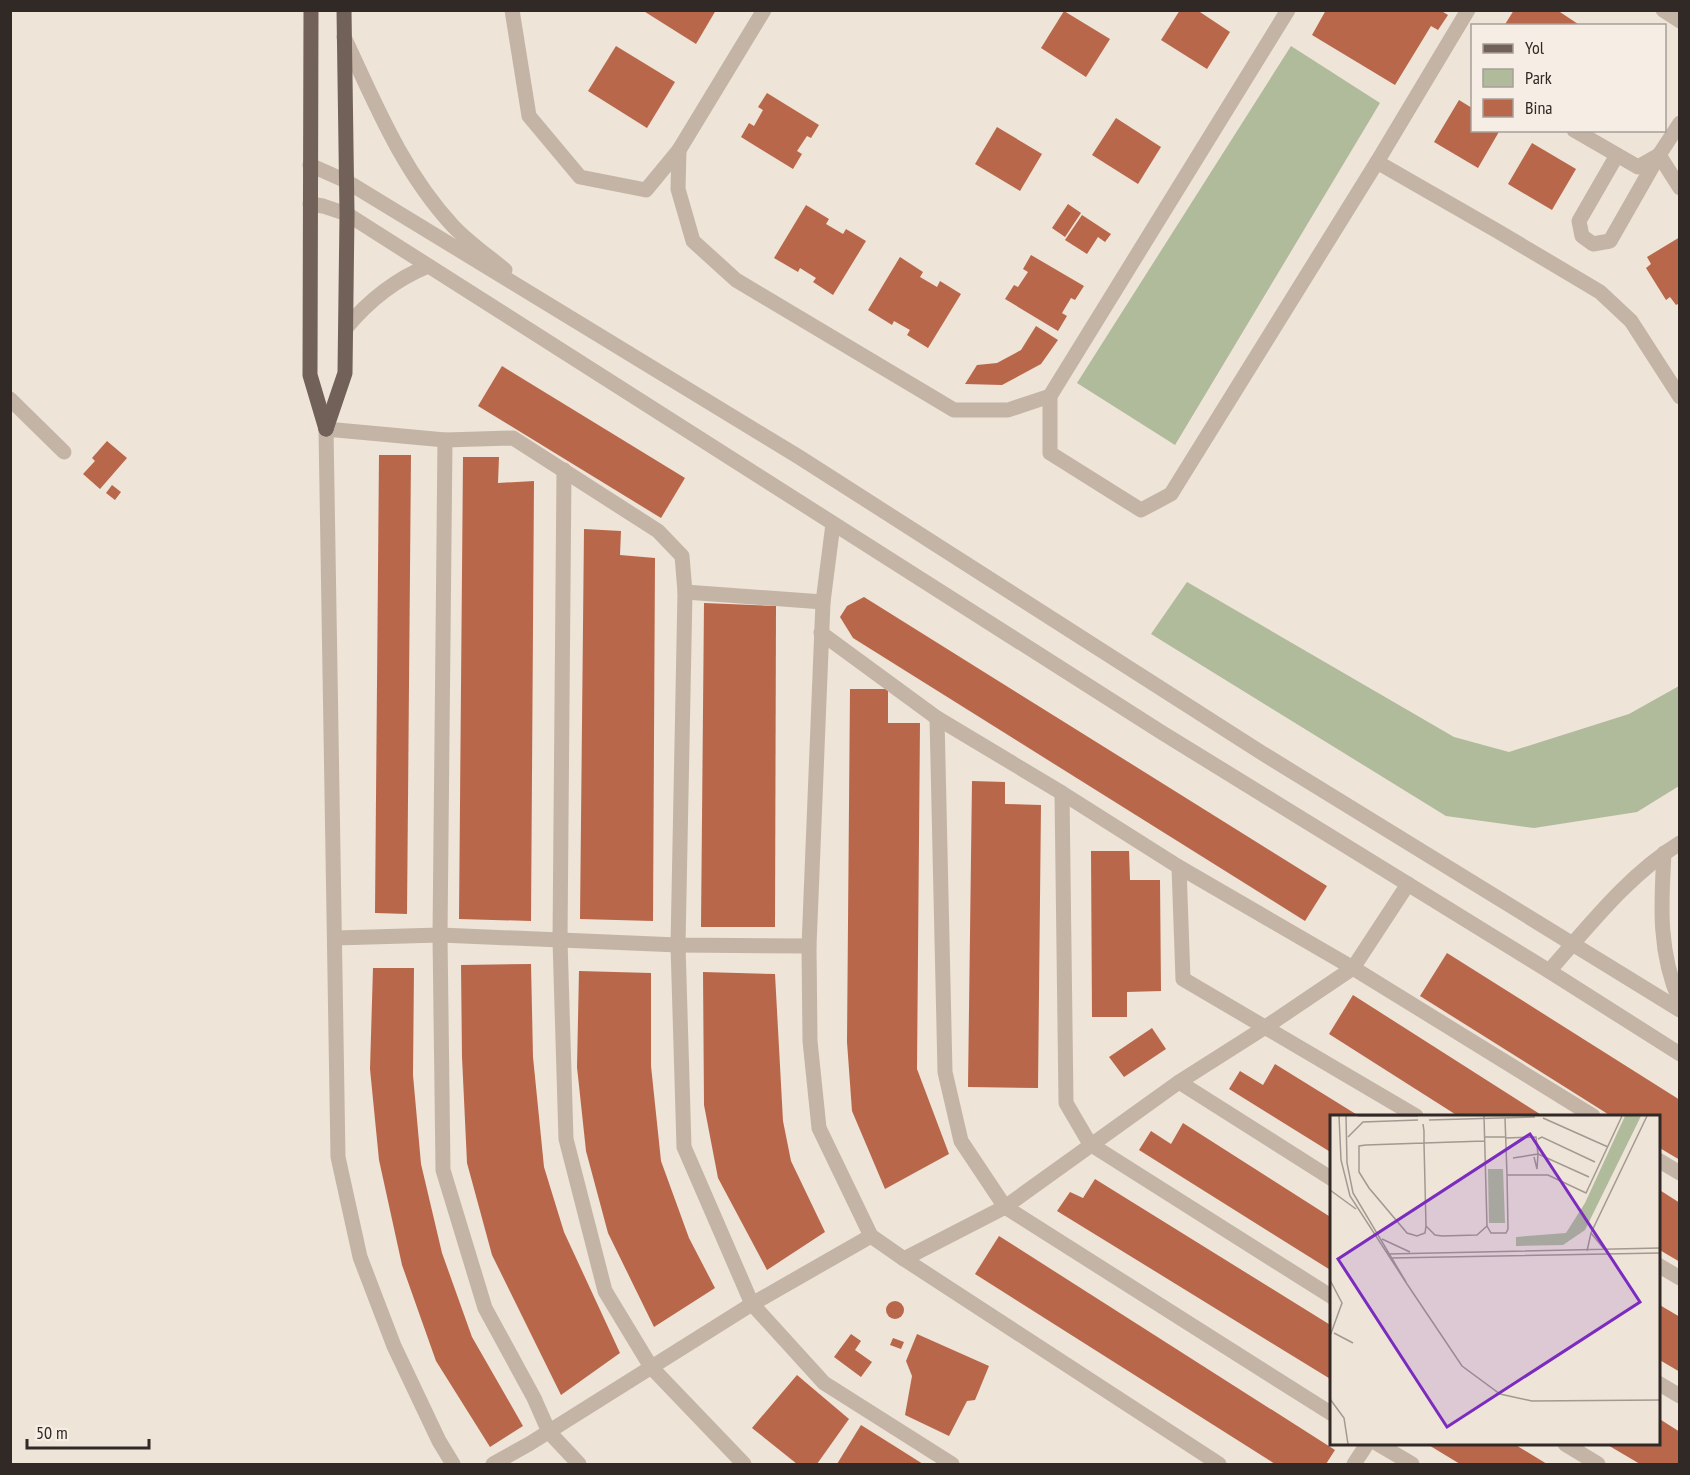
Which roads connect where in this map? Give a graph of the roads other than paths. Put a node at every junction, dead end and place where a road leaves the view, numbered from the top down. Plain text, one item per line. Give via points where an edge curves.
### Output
1 (311, 10) edge
2 (344, 10) edge
3 (512, 10) edge
4 (764, 10) edge
5 (1288, 10) edge
6 (1468, 10) edge
7 (1662, 10) edge
8 (1680, 21) edge
9 (343, 35) junction
10 (1680, 123) edge
11 (1577, 132) edge
12 (679, 150) junction
13 (1617, 155) junction
14 (1659, 155) junction
15 (1377, 162) junction
16 (310, 165) junction
17 (346, 181) junction
18 (1680, 188) edge
19 (310, 204) junction
20 (347, 214) junction
21 (428, 266) junction
22 (547, 305) junction
23 (346, 328) junction
24 (1050, 396) junction
25 (1680, 397) edge
26 (10, 399) edge
27 (326, 429) junction
28 (445, 440) junction
29 (64, 452) dead end
30 (564, 470) junction
31 (833, 524) junction
32 (685, 592) junction
33 (823, 602) junction
34 (821, 633) junction
35 (937, 718) junction
36 (1062, 793) junction
37 (1680, 843) edge
38 (1664, 853) junction
39 (1179, 867) junction
40 (1408, 884) junction
41 (440, 934) junction
42 (334, 938) junction
43 (560, 940) junction
44 (678, 945) junction
45 (1573, 945) junction
46 (809, 946) junction
47 (1353, 968) junction
48 (1550, 971) junction
49 (1680, 1002) edge
50 (1680, 1010) edge
51 (1264, 1028) junction
52 (1680, 1054) edge
53 (1179, 1082) junction
54 (1583, 1114) edge
55 (1414, 1115) edge
56 (1090, 1144) junction
57 (1660, 1161) edge
58 (1680, 1173) edge
59 (1330, 1178) edge
60 (1005, 1207) junction
61 (871, 1236) junction
62 (904, 1259) junction
63 (1660, 1266) edge
64 (1680, 1278) edge
65 (1330, 1296) edge
66 (752, 1304) junction
67 (651, 1367) junction
68 (1660, 1384) edge
69 (1680, 1396) edge
70 (1330, 1413) edge
71 (549, 1432) junction
72 (1366, 1445) edge
73 (1381, 1445) edge
74 (1568, 1445) edge
75 (453, 1464) edge
76 (493, 1464) edge
77 (579, 1464) edge
78 (744, 1464) edge
79 (952, 1464) edge
80 (1219, 1464) edge
81 (1354, 1464) edge
82 (1412, 1464) edge
83 (1598, 1464) edge

1 - 16 main road
2 - 9 main road
3 - 12 street via 529,116 580,177 646,190
4 - 12 street
5 - 24 street
6 - 15 street
7 - 8 street
9 - 17 main road
9 - 22 street via 388,133 429,198 454,227
10 - 14 street
11 - 13 street
12 - 24 street via 678,189 693,240 736,280 954,410 1008,410
13 - 14 street via 1638,167
13 - 14 street via 1579,221 1582,236 1593,244 1610,241
14 - 18 street
15 - 24 street via 1171,494 1141,510 1050,453
15 - 25 street via 1600,292 1632,321
16 - 17 street
16 - 19 main road
17 - 20 main road
17 - 22 street
19 - 20 street
19 - 27 main road via 310,375
20 - 21 street
20 - 23 main road
21 - 23 street via 387,288
21 - 31 street
22 - 45 street via 799,457 1262,753
23 - 27 main road via 345,373
26 - 29 street
27 - 28 street
27 - 42 street
28 - 30 street via 513,438
28 - 41 street
30 - 32 street via 657,531 682,556
30 - 43 street
31 - 33 street
31 - 40 street
32 - 33 street
32 - 44 street
33 - 34 street
34 - 35 street
34 - 46 street
35 - 36 street
35 - 60 street via 945,1072 961,1141
36 - 39 street
36 - 56 street via 1066,1103
37 - 38 street
38 - 45 street
38 - 49 street via 1663,939
39 - 47 street
39 - 51 street via 1184,979
40 - 47 street
40 - 48 street
41 - 42 street
41 - 43 street
41 - 71 street via 442,1170 485,1308
42 - 75 street via 338,1157 360,1257 394,1346
43 - 44 street
43 - 67 street via 566,1139 605,1291
44 - 46 street
44 - 66 street via 684,1147
45 - 48 street
45 - 50 street
46 - 61 street via 810,1041 819,1128
47 - 51 street
47 - 54 street
48 - 52 street
51 - 53 street
51 - 55 street
53 - 56 street
53 - 59 street
56 - 60 street
56 - 65 street
57 - 58 street
60 - 62 street
60 - 70 street
61 - 62 street
61 - 66 street
62 - 80 street
63 - 64 street
66 - 67 street
66 - 79 street via 824,1383
67 - 71 street
67 - 78 street
68 - 69 street
71 - 76 street
71 - 77 street
72 - 81 street
73 - 82 street
74 - 83 street

